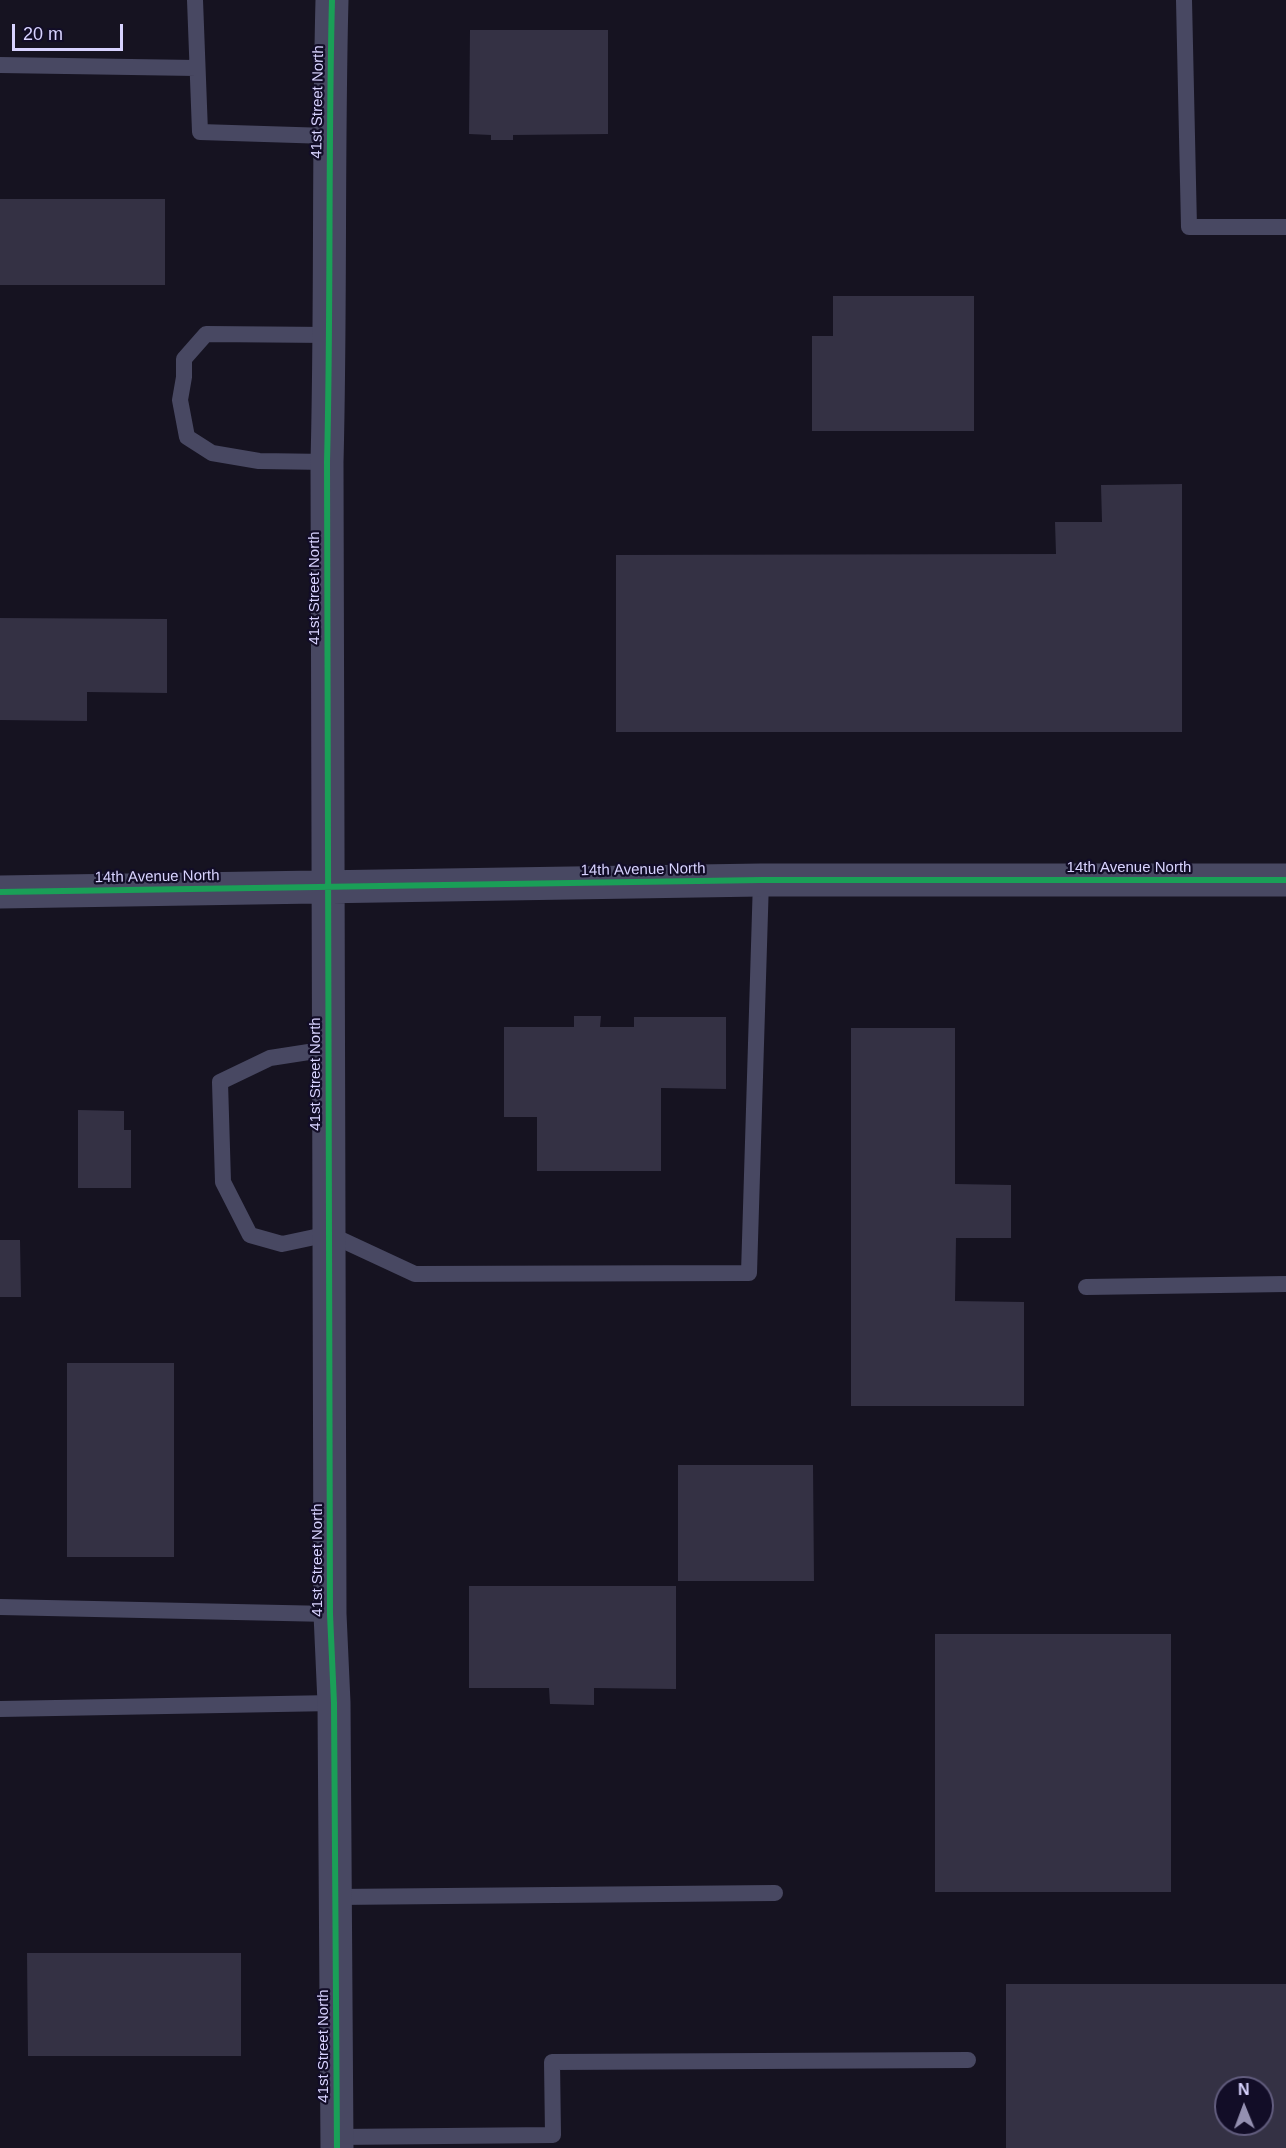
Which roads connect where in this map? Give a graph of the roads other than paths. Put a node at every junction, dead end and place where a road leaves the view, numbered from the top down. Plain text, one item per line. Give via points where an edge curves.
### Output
1 (195, 0) edge
2 (332, 0) edge
3 (1184, 0) edge
4 (0, 65) edge
5 (196, 68) junction
6 (328, 136) junction
7 (1286, 227) edge
8 (330, 335) junction
9 (327, 462) junction
10 (761, 880) junction
11 (1286, 880) edge
12 (328, 886) junction
13 (0, 892) edge
14 (328, 1049) junction
15 (329, 1233) junction
16 (1286, 1284) edge
17 (1086, 1287) dead end
18 (0, 1607) edge
19 (330, 1614) junction
20 (334, 1703) junction
21 (0, 1709) edge
22 (775, 1893) dead end
23 (335, 1897) junction
24 (968, 2060) dead end
25 (554, 2141) edge
26 (337, 2143) edge

1 - 5 lane
2 - 6 street, 41st Street North
3 - 7 lane via 1189,227
4 - 5 lane
5 - 6 lane via 200,132
6 - 8 street, 41st Street North
8 - 9 street, 41st Street North
8 - 9 lane via 206,334 184,359 180,400 187,437 213,453 259,461
9 - 12 street, 41st Street North
10 - 11 street, 14th Avenue North
10 - 12 street, 14th Avenue North
10 - 15 lane via 749,1273 415,1274
12 - 13 street, 14th Avenue North
12 - 14 street, 41st Street North
14 - 15 street, 41st Street North
14 - 15 lane via 270,1058 220,1082 223,1182 250,1235 282,1244
15 - 19 street, 41st Street North
16 - 17 lane
18 - 19 lane
19 - 20 street, 41st Street North
20 - 21 lane
20 - 23 street, 41st Street North
22 - 23 lane
23 - 26 street, 41st Street North
24 - 25 lane via 552,2062
25 - 26 lane

